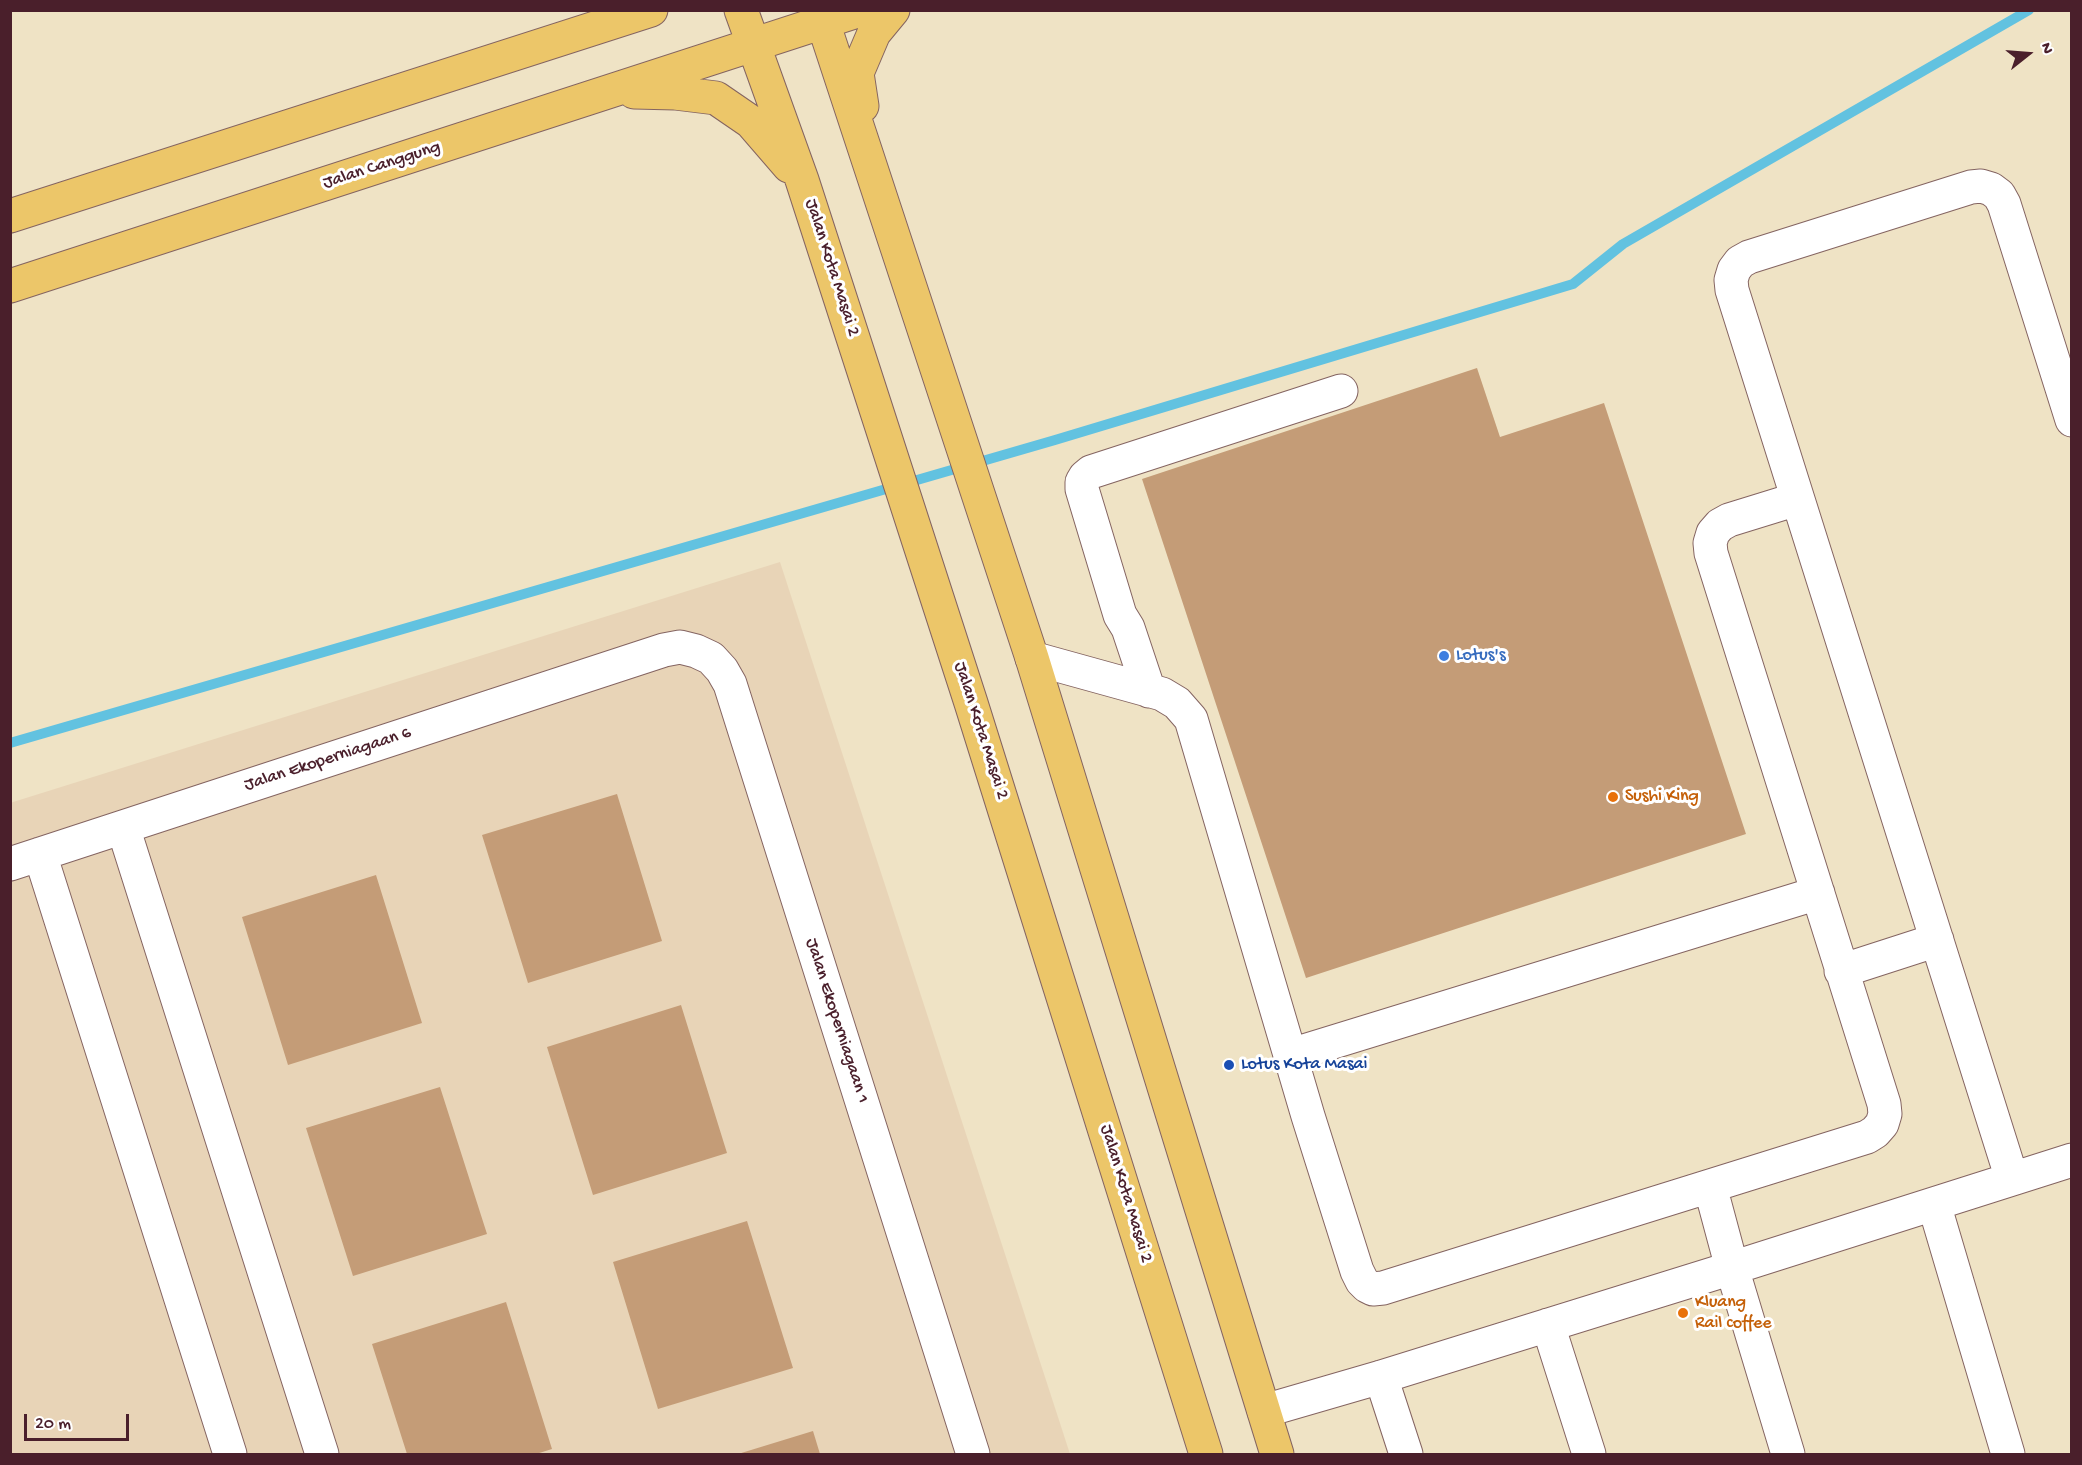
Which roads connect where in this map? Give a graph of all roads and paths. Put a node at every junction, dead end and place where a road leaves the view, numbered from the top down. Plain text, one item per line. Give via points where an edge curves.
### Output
1 (651, 10) edge
2 (741, 10) edge
3 (860, 10) edge
4 (893, 10) edge
5 (821, 17) edge
6 (754, 46) junction
7 (610, 92) junction
8 (872, 169) junction
9 (802, 180) junction
10 (10, 216) edge
11 (10, 286) edge
12 (1341, 391) dead end
13 (2072, 420) edge
14 (1797, 499) junction
15 (646, 656) joint
16 (1032, 658) junction
17 (1149, 691) junction
18 (123, 827) junction
19 (25, 859) edge
20 (1818, 893) junction
21 (1937, 940) junction
22 (1841, 971) junction
23 (1291, 1055) junction
24 (2072, 1160) edge
25 (2012, 1179) junction
26 (1710, 1186) junction
27 (1934, 1204) junction
28 (1732, 1268) junction
29 (1548, 1325) junction
30 (1381, 1377) junction
31 (1264, 1411) junction
32 (230, 1455) edge
33 (322, 1455) edge
34 (973, 1455) edge
35 (1206, 1455) edge
36 (1277, 1455) edge
37 (1406, 1455) edge
38 (1589, 1455) edge
39 (1788, 1455) edge
40 (2008, 1455) edge

1 - 10 main road
2 - 6 main road, Jalan Kota Masai 2
3 - 5 main road, Jalan Canggung
4 - 8 main road via 874,33 857,73
5 - 6 main road, Jalan Canggung
5 - 8 main road
6 - 7 main road, Jalan Canggung
6 - 9 main road, Jalan Kota Masai 2
7 - 9 main road via 716,98 751,122
7 - 11 main road, Jalan Canggung
8 - 16 main road
9 - 35 main road, Jalan Kota Masai 2 via 971,703
12 - 17 street via 1085,477 1082,489 1120,615
13 - 14 street via 2004,204 1991,189 1971,187 1749,257 1734,270 1732,290
14 - 20 street via 1729,520 1713,533 1710,543
14 - 21 street
15 - 18 street, Jalan Ekoperniagaan 6
15 - 34 street, Jalan Ekoperniagaan 1 via 680,648 696,651 711,658 730,684
16 - 17 street
16 - 31 main road
17 - 23 street via 1177,703 1191,719
18 - 19 street, Jalan Ekoperniagaan 6
18 - 33 street
19 - 32 street
20 - 22 street
20 - 23 street
21 - 22 street
21 - 25 street
22 - 26 street via 1884,1104 1882,1124 1867,1137
23 - 26 street via 1357,1271 1373,1289
24 - 25 street
25 - 27 street
26 - 28 street
27 - 28 street
27 - 40 street
28 - 29 street
28 - 39 street
29 - 30 street
29 - 38 street
30 - 31 street
30 - 37 street
31 - 36 main road

